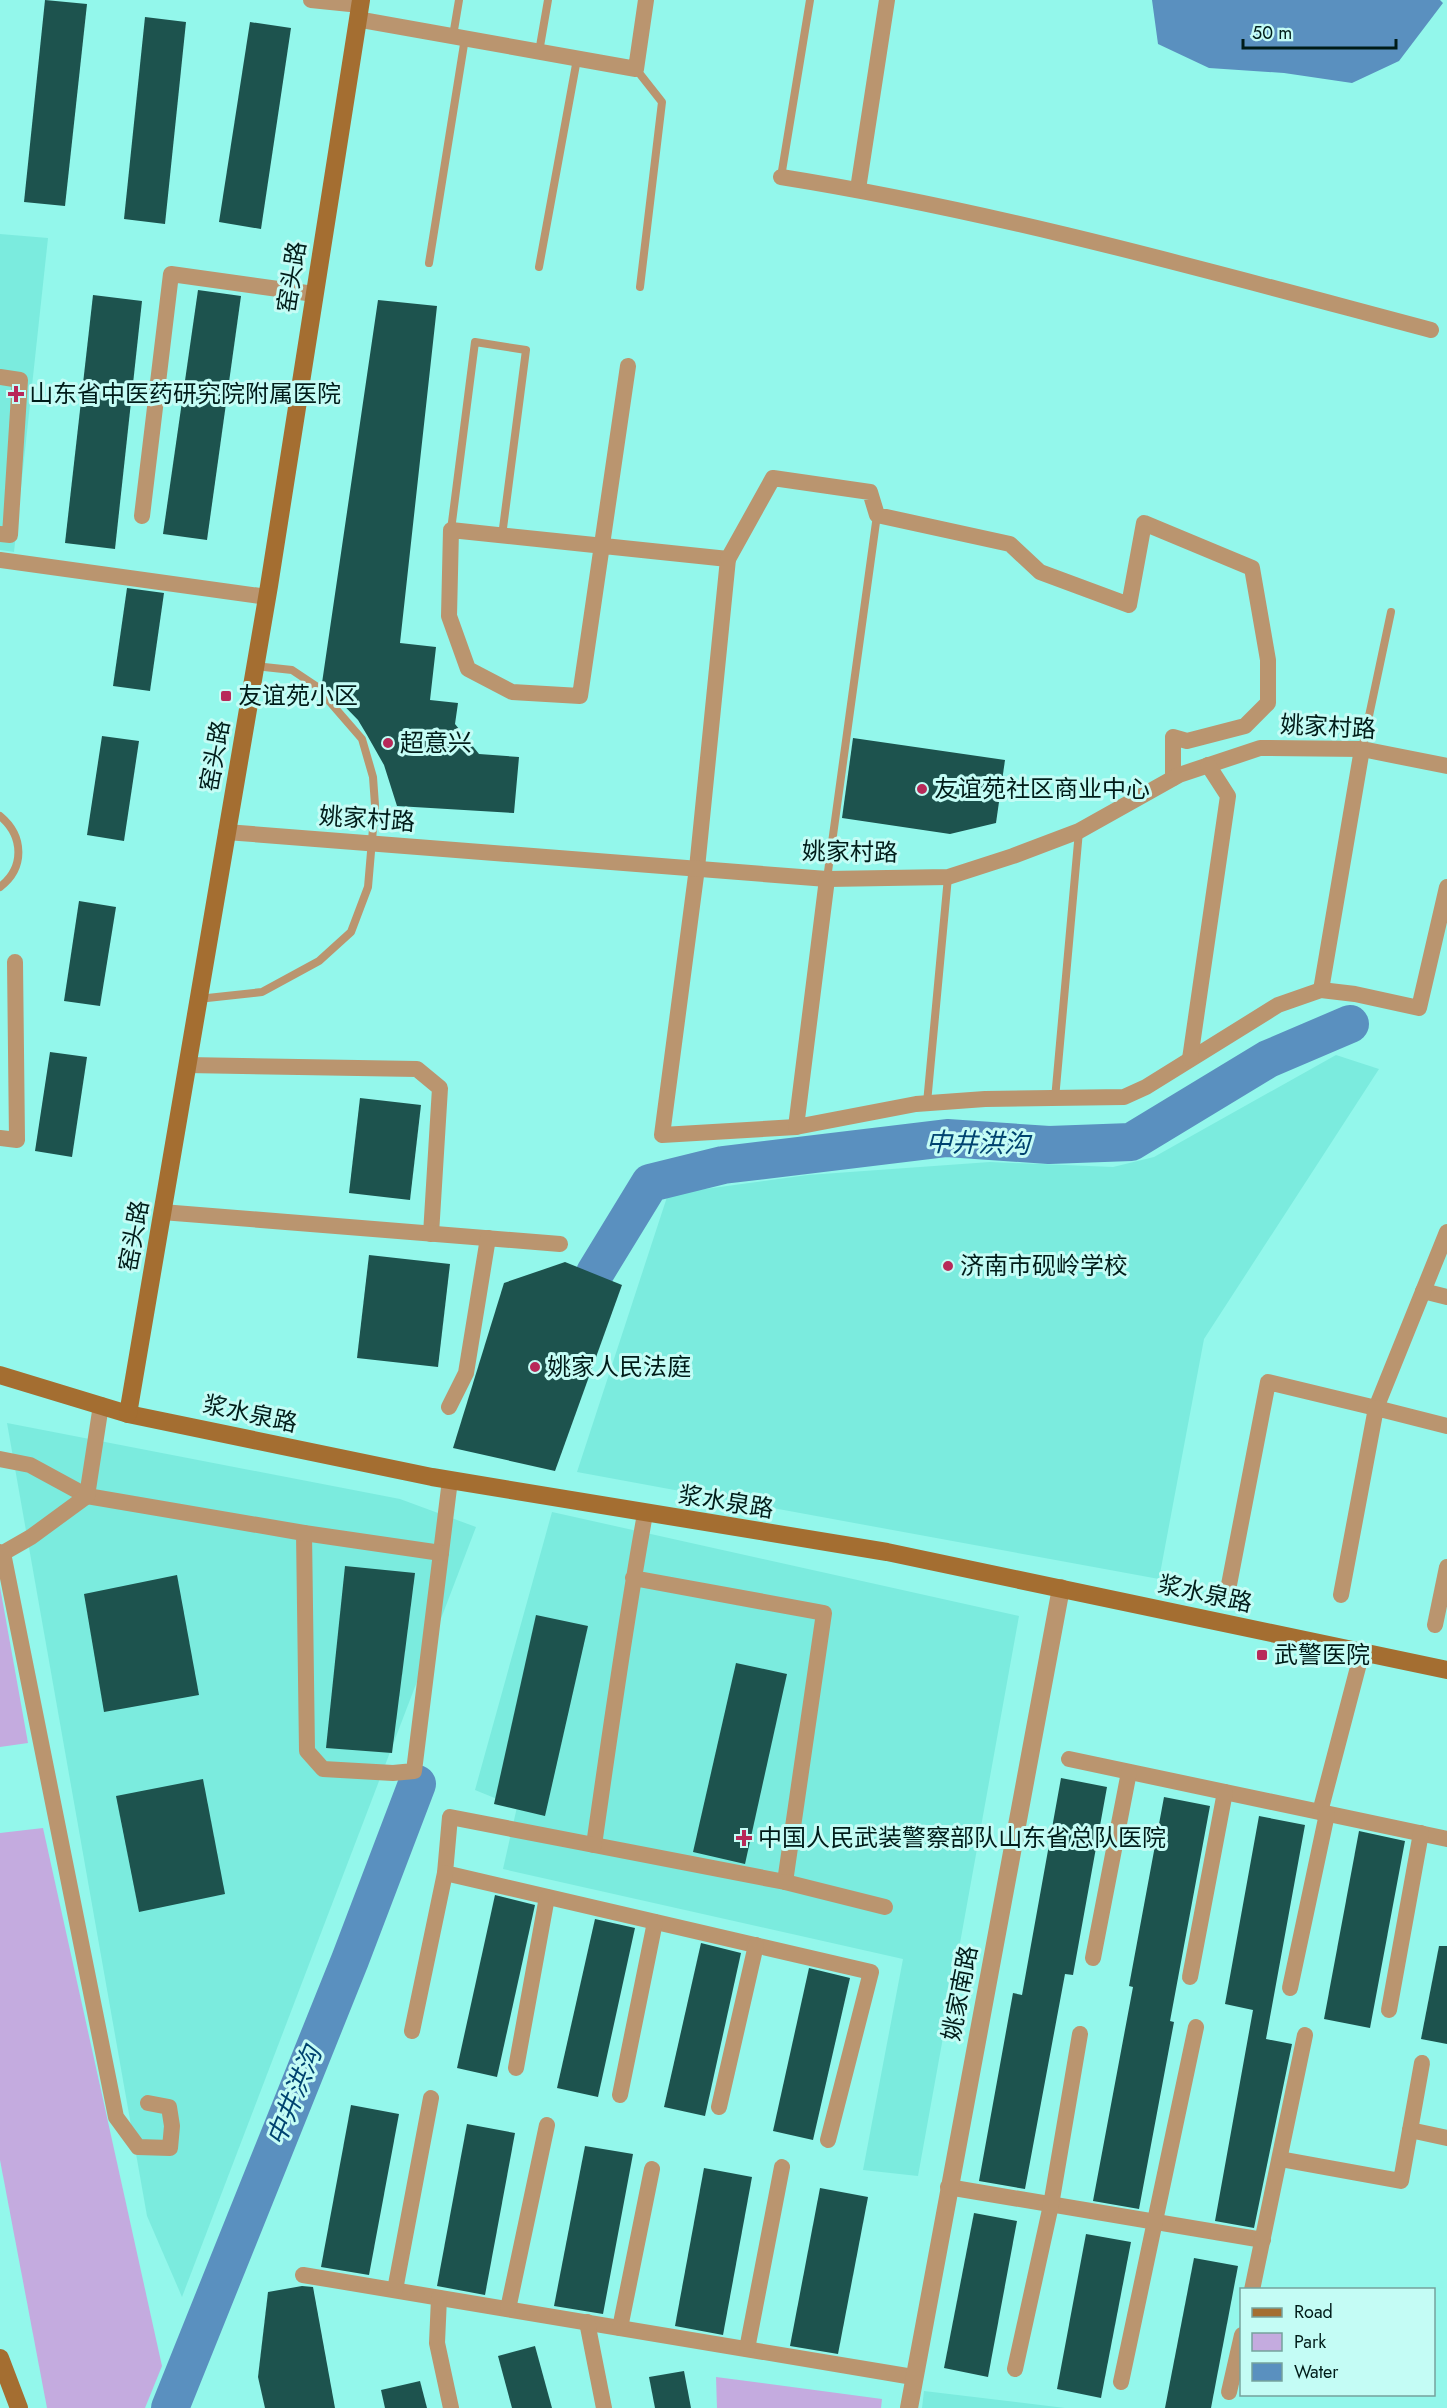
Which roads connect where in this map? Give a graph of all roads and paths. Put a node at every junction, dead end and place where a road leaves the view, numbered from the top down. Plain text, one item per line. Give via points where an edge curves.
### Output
1 (311, 0) edge
2 (459, 0) edge
3 (548, 0) edge
4 (646, 0) edge
5 (810, 0) edge
6 (887, 0) edge
7 (361, 8) edge
8 (459, 37) junction
9 (539, 52) junction
10 (576, 59) junction
11 (636, 69) junction
12 (781, 177) joint
13 (858, 189) junction
14 (429, 262) dead end
15 (539, 267) dead end
16 (640, 287) dead end
17 (314, 294) junction
18 (1431, 330) dead end
19 (628, 366) dead end
20 (0, 377) edge
21 (877, 515) junction
22 (142, 516) dead end
23 (451, 530) junction
24 (0, 534) edge
25 (502, 536) junction
26 (603, 546) junction
27 (728, 559) junction
28 (0, 560) edge
29 (267, 597) junction
30 (1391, 612) dead end
31 (255, 666) junction
32 (1362, 749) junction
33 (1208, 765) junction
34 (1447, 766) edge
35 (1173, 778) junction
36 (0, 816) edge
37 (1079, 831) junction
38 (226, 832) junction
39 (372, 843) junction
40 (697, 868) junction
41 (948, 877) junction
42 (827, 879) junction
43 (0, 887) edge
44 (1447, 887) edge
45 (15, 962) dead end
46 (1321, 990) junction
47 (198, 999) junction
48 (1190, 1059) junction
49 (187, 1065) junction
50 (1055, 1099) junction
51 (927, 1103) junction
52 (796, 1127) junction
53 (0, 1138) edge
54 (162, 1212) junction
55 (1447, 1232) edge
56 (431, 1234) junction
57 (488, 1238) junction
58 (560, 1244) dead end
59 (1423, 1291) junction
60 (1447, 1297) edge
61 (0, 1375) edge
62 (101, 1405) junction
63 (450, 1407) dead end
64 (1376, 1408) junction
65 (128, 1414) junction
66 (1447, 1426) edge
67 (0, 1459) edge
68 (450, 1480) junction
69 (87, 1496) junction
70 (645, 1514) junction
71 (304, 1533) junction
72 (2, 1552) edge
73 (441, 1553) junction
74 (1447, 1567) edge
75 (633, 1578) junction
76 (1061, 1588) junction
77 (1228, 1590) dead end
78 (1341, 1594) dead end
79 (1436, 1625) dead end
80 (1362, 1652) junction
81 (1447, 1670) edge
82 (1069, 1759) dead end
83 (1129, 1772) junction
84 (1225, 1792) junction
85 (1323, 1813) junction
86 (1421, 1833) junction
87 (1447, 1839) edge
88 (594, 1845) junction
89 (445, 1873) junction
90 (785, 1882) junction
91 (547, 1897) junction
92 (885, 1907) dead end
93 (655, 1922) junction
94 (756, 1945) junction
95 (1093, 1958) dead end
96 (1190, 1977) dead end
97 (1290, 1988) dead end
98 (1389, 2010) dead end
99 (1196, 2027) dead end
100 (412, 2031) dead end
101 (1080, 2034) dead end
102 (1305, 2035) dead end
103 (1422, 2063) dead end
104 (516, 2068) dead end
105 (620, 2095) dead end
106 (430, 2098) dead end
107 (148, 2103) dead end
108 (719, 2107) dead end
109 (547, 2125) dead end
110 (1410, 2130) junction
111 (1447, 2138) edge
112 (828, 2140) dead end
113 (1280, 2159) junction
114 (782, 2167) dead end
115 (652, 2169) dead end
116 (948, 2187) junction
117 (1051, 2205) junction
118 (1153, 2223) junction
119 (1263, 2240) junction
120 (303, 2275) dead end
121 (1252, 2288) edge
122 (395, 2290) junction
123 (439, 2298) junction
124 (508, 2309) junction
125 (586, 2322) junction
126 (620, 2328) junction
127 (1240, 2344) edge
128 (747, 2349) junction
129 (0, 2358) edge
130 (1015, 2368) dead end
131 (913, 2377) junction
132 (1121, 2382) dead end
133 (1229, 2392) dead end
134 (19, 2408) edge
135 (451, 2408) edge
136 (604, 2408) edge
137 (909, 2408) edge

1 - 7 street
2 - 8 lane
3 - 9 lane
4 - 11 street
5 - 12 lane
6 - 13 street
7 - 8 street
7 - 17 main road, 窑头路
8 - 9 street
8 - 14 lane
9 - 10 street
10 - 11 street
10 - 15 lane
11 - 16 lane via 662,102
12 - 13 street
13 - 18 street via 1092,240
17 - 22 street via 171,274
17 - 29 main road, 窑头路
19 - 26 street
20 - 24 street via 20,380 10,535
21 - 27 street via 870,492 773,478
21 - 35 street via 1010,544 1040,572 1129,605 1144,523 1252,568 1268,660 1268,703 1245,726 1187,741 1173,737
21 - 42 lane
23 - 25 street
23 - 25 lane via 475,342 526,350
23 - 26 street via 449,616 468,669 512,692 580,696
25 - 26 street
26 - 27 street
27 - 40 street
28 - 29 street
29 - 31 main road, 窑头路
30 - 32 lane
31 - 38 main road, 窑头路
31 - 39 lane via 292,670 316,686 362,739 374,777
32 - 33 street, 姚家村路 via 1260,748
32 - 34 street, 姚家村路
32 - 46 street
33 - 35 street, 姚家村路
33 - 48 street via 1228,796
35 - 37 street, 姚家村路
36 - 43 lane via 12,827 19,855 16,869
37 - 41 street, 姚家村路
37 - 50 lane
38 - 39 street, 姚家村路
38 - 47 main road, 窑头路
39 - 40 street, 姚家村路
39 - 47 lane via 368,887 351,932 327,954 262,992
40 - 42 street, 姚家村路
40 - 52 street via 662,1135
41 - 42 street, 姚家村路
41 - 51 lane
42 - 52 street
44 - 46 street via 1419,1008
45 - 53 street via 17,1140
46 - 48 street via 1278,1005
47 - 49 main road, 窑头路
48 - 50 street via 1124,1098
49 - 54 main road, 窑头路
49 - 56 street via 417,1069 440,1088
50 - 51 street
51 - 52 street
54 - 56 street
54 - 65 main road, 窑头路
55 - 59 street
56 - 57 street
57 - 58 street
57 - 63 street via 466,1373
59 - 60 street
59 - 64 street
61 - 62 main road, 浆水泉路
62 - 65 main road, 浆水泉路
62 - 69 street
64 - 66 street
64 - 77 street via 1268,1382
64 - 78 street
65 - 68 main road, 浆水泉路
67 - 69 street via 30,1465
68 - 70 main road, 浆水泉路
68 - 73 street
69 - 71 street
69 - 72 street via 31,1537
70 - 75 street
70 - 76 main road, 浆水泉路 via 887,1552
71 - 73 street
71 - 73 street via 307,1751 323,1769 414,1771
72 - 107 street via 116,2117 138,2147 170,2148 169,2107
74 - 79 street
75 - 88 street
75 - 90 street via 824,1613
76 - 80 main road, 浆水泉路
76 - 116 street, 姚家南路
80 - 81 main road, 浆水泉路
80 - 85 street
82 - 83 street
83 - 84 street
83 - 95 street
84 - 85 street
84 - 96 street
85 - 86 street
85 - 97 street
86 - 87 street
86 - 98 street
88 - 89 street via 450,1817
88 - 90 street
89 - 91 street
89 - 100 street
90 - 92 street
91 - 93 street
91 - 104 street
93 - 94 street
93 - 105 street
94 - 108 street
94 - 112 street via 871,1972
99 - 118 street
101 - 117 street
102 - 113 street
103 - 110 street
106 - 122 street
109 - 124 street
110 - 111 street
110 - 113 street via 1401,2181
113 - 119 street
114 - 128 street
115 - 126 street
116 - 117 street
116 - 131 street, 姚家南路
117 - 118 street
117 - 130 street
118 - 119 street
118 - 132 street
119 - 121 street
120 - 122 street
122 - 123 street
123 - 124 street
123 - 135 street via 437,2343
124 - 125 street
125 - 126 street
125 - 136 street
126 - 128 street
127 - 133 street
128 - 131 street
129 - 134 main road
131 - 137 street, 姚家南路

